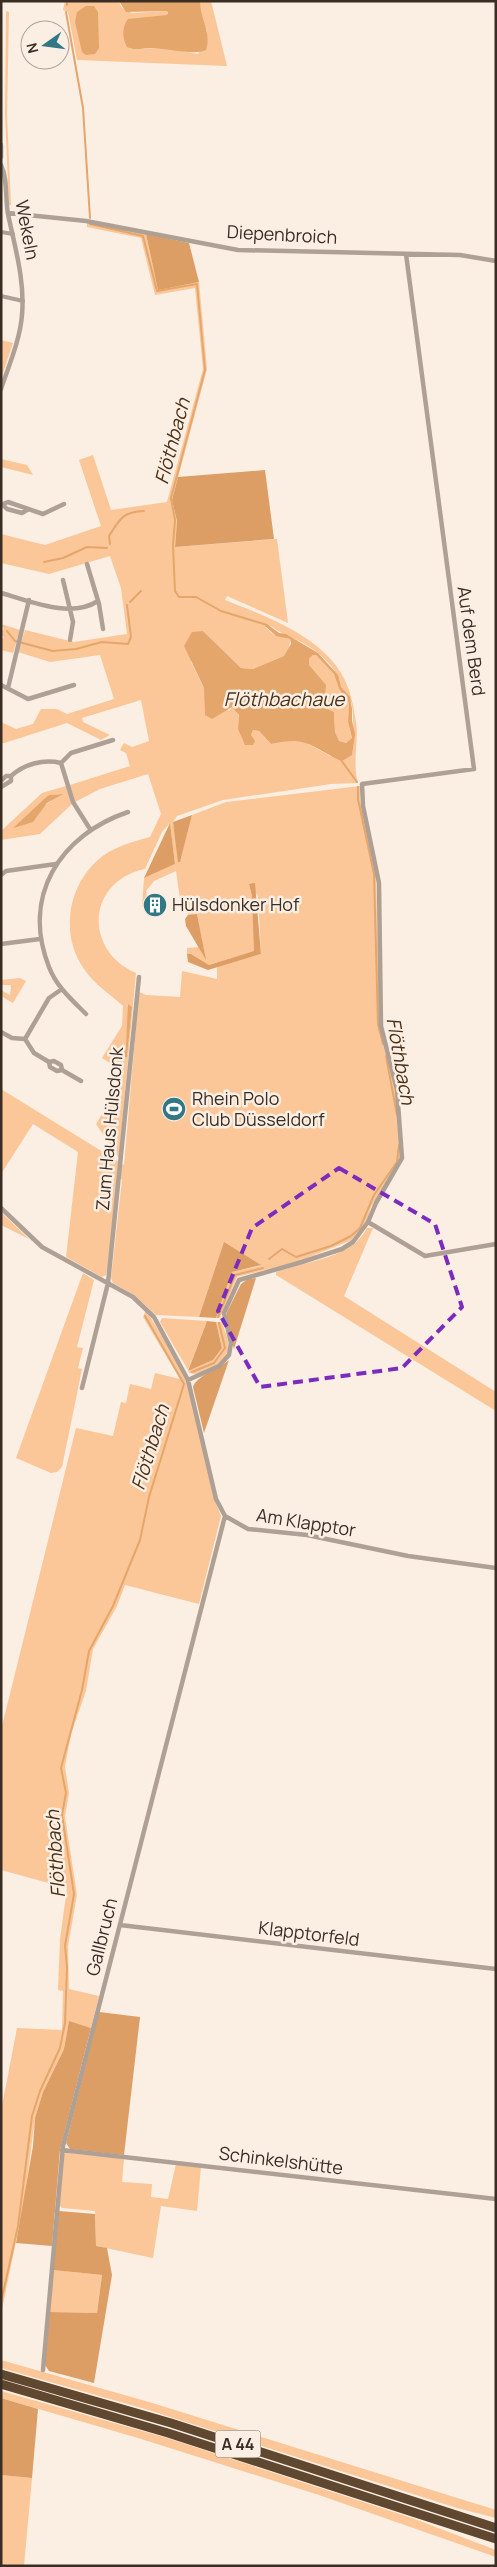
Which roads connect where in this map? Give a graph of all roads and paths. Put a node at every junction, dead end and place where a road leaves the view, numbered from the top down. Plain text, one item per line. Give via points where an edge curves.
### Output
1 (1, 145) edge
2 (1, 157) edge
3 (1, 165) edge
4 (8, 213) junction
5 (1, 232) edge
6 (13, 234) junction
7 (406, 254) junction
8 (496, 261) edge
9 (1, 296) edge
10 (23, 301) junction
11 (1, 389) edge
12 (2, 504) edge
13 (64, 504) dead end
14 (87, 564) dead end
15 (63, 580) dead end
16 (1, 593) edge
17 (29, 600) junction
18 (98, 600) junction
19 (70, 608) junction
20 (103, 629) dead end
21 (70, 640) dead end
22 (1, 685) edge
23 (74, 685) dead end
24 (8, 688) junction
25 (113, 740) dead end
26 (61, 762) junction
27 (11, 776) junction
28 (1, 781) edge
29 (1, 787) edge
30 (128, 812) dead end
31 (90, 828) junction
32 (56, 864) junction
33 (1, 869) edge
34 (6, 871) junction
35 (1, 876) edge
36 (40, 939) junction
37 (1, 944) edge
38 (139, 977) dead end
39 (62, 989) junction
40 (86, 1014) dead end
41 (1, 1032) edge
42 (25, 1039) junction
43 (81, 1081) dead end
44 (1, 1208) edge
45 (368, 1222) junction
46 (496, 1244) edge
47 (108, 1283) junction
48 (188, 1380) junction
49 (82, 1388) dead end
50 (225, 1516) junction
51 (496, 1568) edge
52 (120, 1925) junction
53 (496, 1969) edge
54 (62, 2150) junction
55 (496, 2199) edge
56 (43, 2370) dead end
57 (1, 2374) edge
58 (1, 2384) edge
59 (496, 2528) edge
60 (496, 2539) edge

1 - 2 street
3 - 4 street, Wekeln via 5,173
4 - 6 street, Wekeln
4 - 7 street, Diepenbroich via 86,220 238,250
5 - 6 street
6 - 10 street, Wekeln via 22,275
7 - 8 street, Diepenbroich via 460,255
7 - 45 street, Auf dem Berd via 474,769 362,784 363,806 379,883 381,1026 397,1090 403,1148 400,1165
9 - 10 street
10 - 11 street, Wekeln via 20,325
12 - 13 street via 8,502 43,514
14 - 18 street
15 - 19 street
16 - 17 street
17 - 19 street
17 - 24 street
18 - 19 street via 91,605
18 - 20 street
19 - 21 street via 73,626
22 - 24 street
23 - 24 street via 28,699
25 - 26 street via 71,753
26 - 27 street via 45,761 19,769
26 - 31 street via 73,802
27 - 28 street
27 - 29 street via 11,781
30 - 31 street
31 - 32 street via 70,845
32 - 34 street
32 - 36 street via 45,885
33 - 34 street
34 - 35 street
36 - 37 street
36 - 39 street via 49,968
38 - 47 street, Zum Haus Hülsdonk
39 - 40 street
39 - 42 street via 50,998
41 - 42 street via 12,1038
42 - 43 street via 34,1053 50,1066
44 - 47 street via 42,1247
45 - 46 street via 425,1256
45 - 48 street via 361,1235 342,1249 239,1280 224,1313 231,1343 229,1355 219,1366
47 - 48 street via 140,1302 151,1313
47 - 49 street, Zum Haus Hülsdonk
48 - 50 street via 216,1499
50 - 51 street, Am Klapptor via 248,1529 307,1534 408,1556
50 - 52 street, Gallbruch
52 - 53 street, Klapptorfeld
52 - 54 street, Gallbruch
54 - 55 street, Schinkelshütte
54 - 56 street, Gallbruch
57 - 59 highway, A 44 via 171,2423
58 - 60 highway, A 44 via 187,2438

